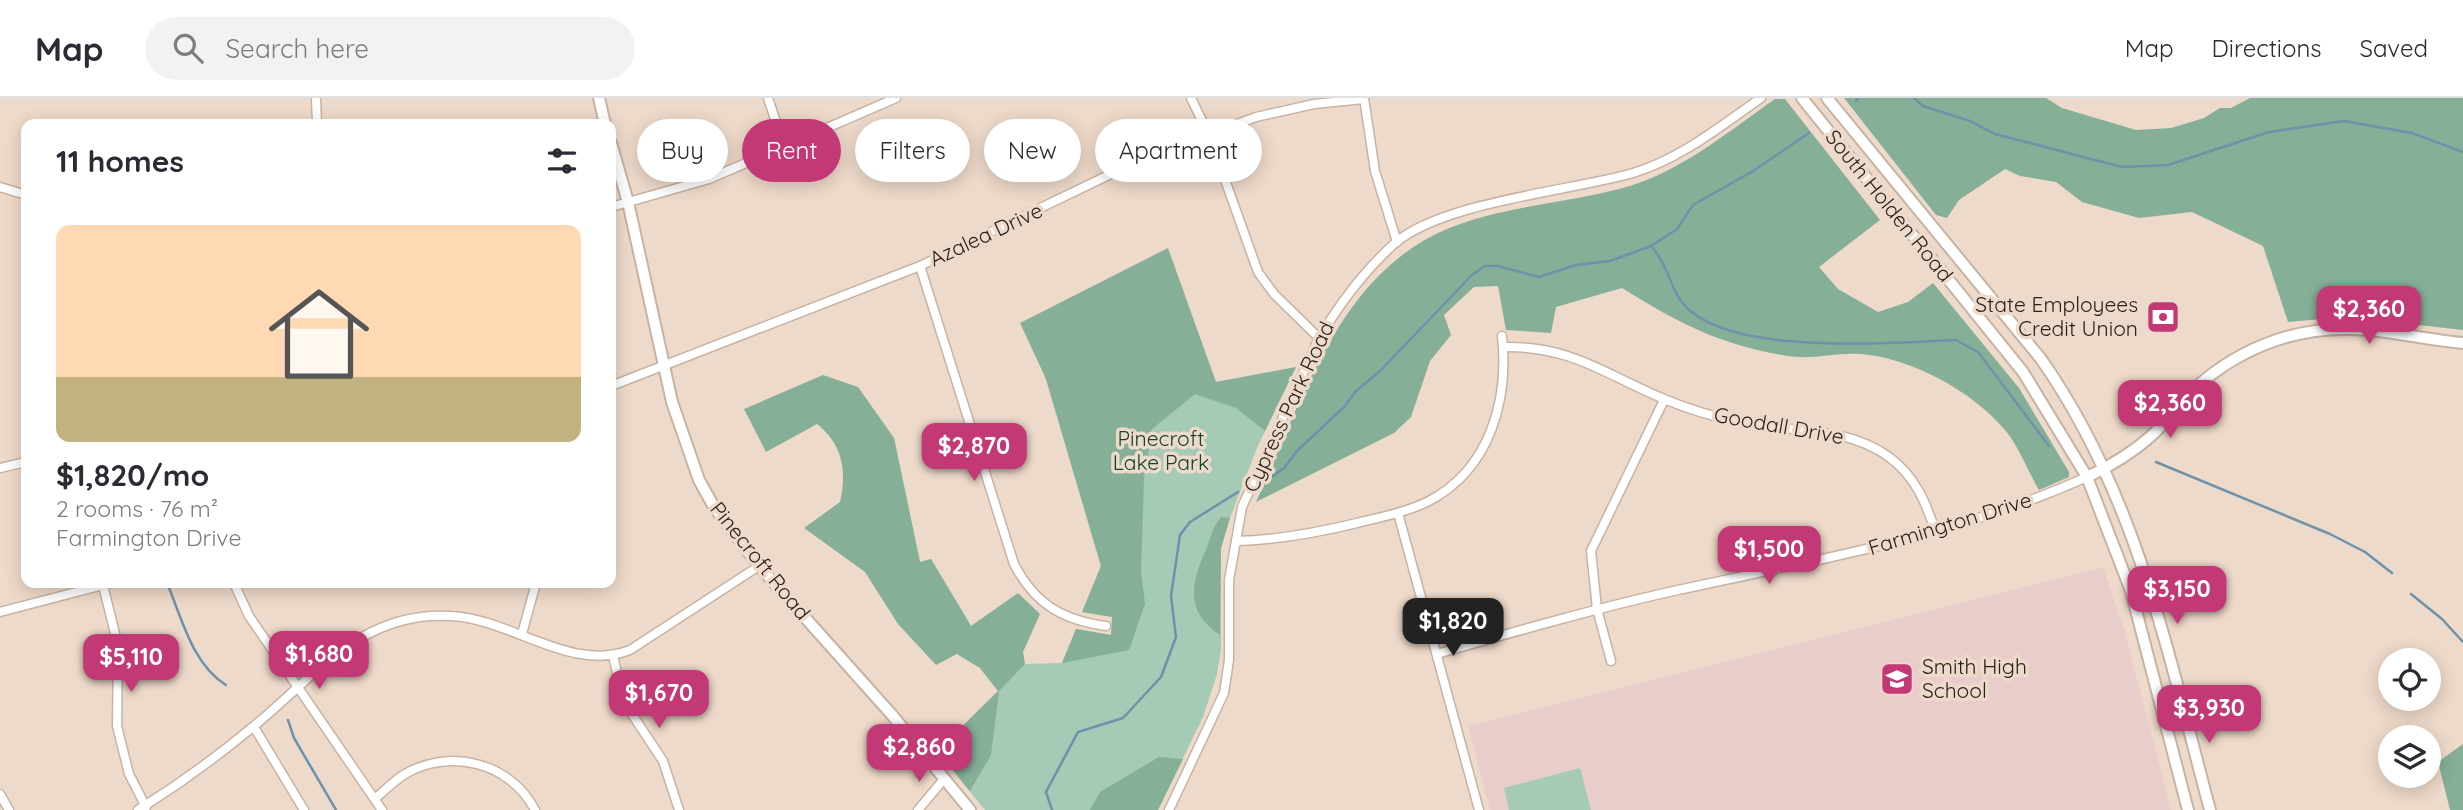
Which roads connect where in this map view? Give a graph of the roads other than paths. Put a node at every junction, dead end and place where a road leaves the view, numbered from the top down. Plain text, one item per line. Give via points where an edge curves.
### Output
1 (316, 98) edge
2 (598, 98) edge
3 (768, 98) edge
4 (896, 98) edge
5 (1191, 98) edge
6 (1760, 98) edge
7 (1802, 98) edge
8 (1826, 98) edge
9 (1364, 99) edge
10 (317, 119) edge
11 (604, 119) edge
12 (775, 119) edge
13 (1201, 119) edge
14 (1251, 119) edge
15 (841, 122) edge
16 (616, 160) edge
17 (742, 164) edge
18 (1095, 182) edge
19 (1226, 182) edge
20 (0, 187) edge
21 (21, 193) edge
22 (628, 202) junction
23 (616, 206) edge
24 (1397, 242) junction
25 (920, 266) junction
26 (1502, 336) dead end
27 (1319, 338) junction
28 (2463, 343) edge
29 (1504, 347) junction
30 (666, 367) junction
31 (616, 384) edge
32 (1664, 400) junction
33 (21, 463) edge
34 (0, 468) edge
35 (2106, 468) junction
36 (2087, 477) junction
37 (1398, 513) junction
38 (1936, 533) junction
39 (1236, 541) junction
40 (759, 566) junction
41 (91, 588) edge
42 (108, 588) edge
43 (236, 588) edge
44 (535, 588) edge
45 (1597, 609) junction
46 (0, 611) edge
47 (1106, 626) dead end
48 (522, 634) junction
49 (1437, 654) junction
50 (613, 656) junction
51 (1611, 661) dead end
52 (299, 687) junction
53 (254, 727) junction
54 (944, 779) junction
55 (0, 794) edge
56 (376, 798) junction
57 (144, 809) edge
58 (9, 810) edge
59 (304, 810) edge
60 (382, 810) edge
61 (535, 810) edge
62 (679, 810) edge
63 (918, 810) edge
64 (970, 810) edge
65 (1169, 810) edge
66 (1479, 810) edge
67 (2188, 810) edge
68 (2210, 810) edge

1 - 10 street
2 - 11 main road
3 - 12 street
4 - 15 street
5 - 13 street
6 - 24 street, Cypress Park Road via 1654,165 1481,207 1432,223
7 - 36 main road, South Holden Road via 2022,372
8 - 35 main road, South Holden Road via 2040,359
9 - 14 street, Azalea Drive via 1314,104
9 - 24 street via 1375,171
16 - 22 main road, Pinecroft Road
17 - 22 street
18 - 25 street, Azalea Drive
19 - 27 street via 1258,272
20 - 21 street
22 - 23 street
22 - 30 main road, Pinecroft Road
24 - 27 street, Cypress Park Road via 1332,316
25 - 30 street, Azalea Drive
25 - 47 street via 1014,564 1040,601 1075,619
26 - 29 street
27 - 39 street, Cypress Park Road via 1242,508
28 - 35 main road, Farmington Drive via 2351,329 2272,341 2207,377 2144,442
29 - 32 street, Goodall Drive via 1562,352
29 - 37 street via 1494,424 1483,450 1449,489
30 - 31 street, Azalea Drive
30 - 40 main road, Pinecroft Road via 682,436 699,480
32 - 38 street, Goodall Drive via 1743,423 1839,434 1865,443 1908,474 1923,496
32 - 45 street via 1591,551
33 - 34 street
35 - 36 main road, Farmington Drive
35 - 68 main road, South Holden Road via 2150,586
36 - 38 street, Farmington Drive via 2029,503
36 - 67 main road, South Holden Road via 2131,591
37 - 39 street via 1305,536
37 - 49 street
38 - 45 street, Farmington Drive
39 - 65 street, Cypress Park Road via 1229,580 1229,660 1224,692
40 - 50 street via 630,650
40 - 54 main road, Pinecroft Road
41 - 46 street
42 - 57 street via 118,646 117,726
43 - 52 street via 249,616
44 - 48 street
45 - 49 street, Farmington Drive
45 - 51 street
48 - 50 street via 589,657
48 - 52 street via 451,616 391,623 342,649
49 - 66 street
50 - 62 street via 624,702 663,761
52 - 53 street
52 - 56 street
53 - 57 street
53 - 59 street
54 - 63 street
54 - 64 main road, Pinecroft Road
55 - 58 street
56 - 60 street
56 - 61 street via 404,775 433,762 461,760 495,769

